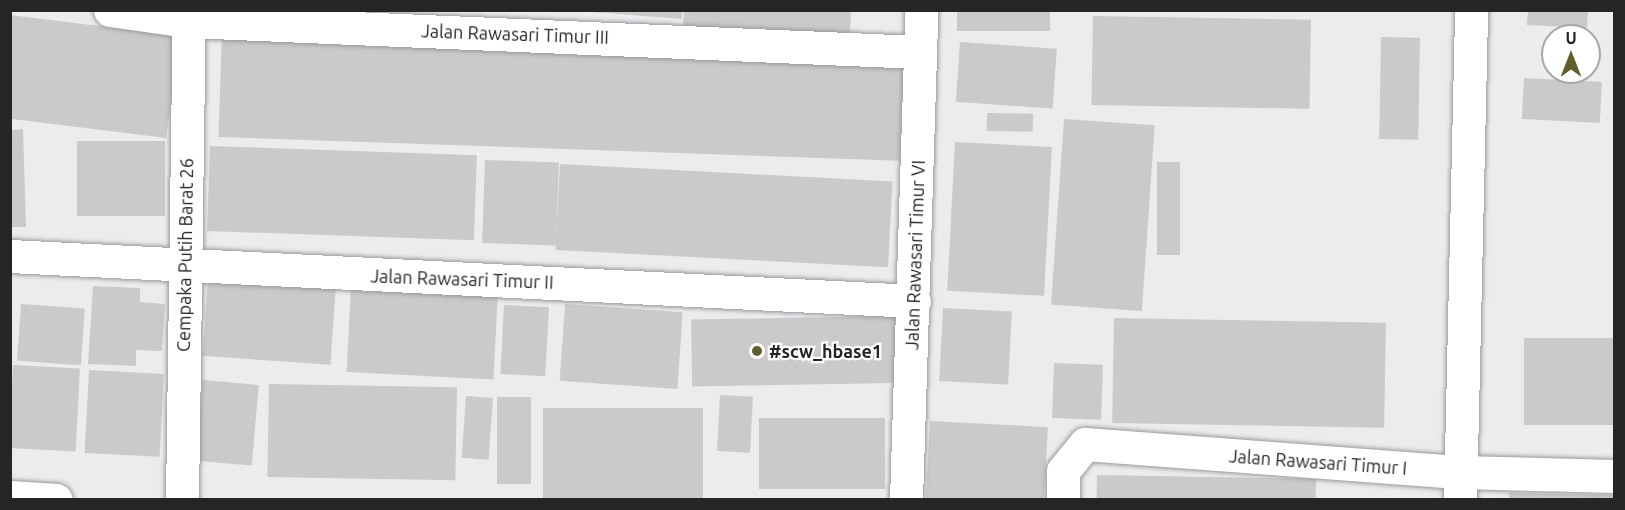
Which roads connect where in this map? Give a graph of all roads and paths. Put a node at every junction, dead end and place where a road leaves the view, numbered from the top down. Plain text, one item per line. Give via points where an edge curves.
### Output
1 (110, 10) edge
2 (921, 10) edge
3 (1471, 10) edge
4 (188, 16) edge
5 (920, 52) junction
6 (10, 256) edge
7 (186, 267) junction
8 (914, 301) junction
9 (1614, 476) edge
10 (1460, 486) edge
11 (10, 497) edge
12 (56, 500) edge
13 (182, 500) edge
14 (906, 500) edge
15 (1063, 500) edge

1 - 4 street, Jalan Rawasari Timur III
2 - 5 street, Jalan Rawasari Timur VI
3 - 10 street
4 - 5 street, Jalan Rawasari Timur III
4 - 7 street, Cempaka Putih Barat 26
5 - 8 street, Jalan Rawasari Timur VI
6 - 7 street, Jalan Rawasari Timur II
7 - 8 street, Jalan Rawasari Timur II
7 - 13 street, Cempaka Putih Barat 26
8 - 14 street, Jalan Rawasari Timur VI
9 - 10 street, Jalan Rawasari Timur I
10 - 15 street, Jalan Rawasari Timur I via 1085,444 1063,471
11 - 12 street

